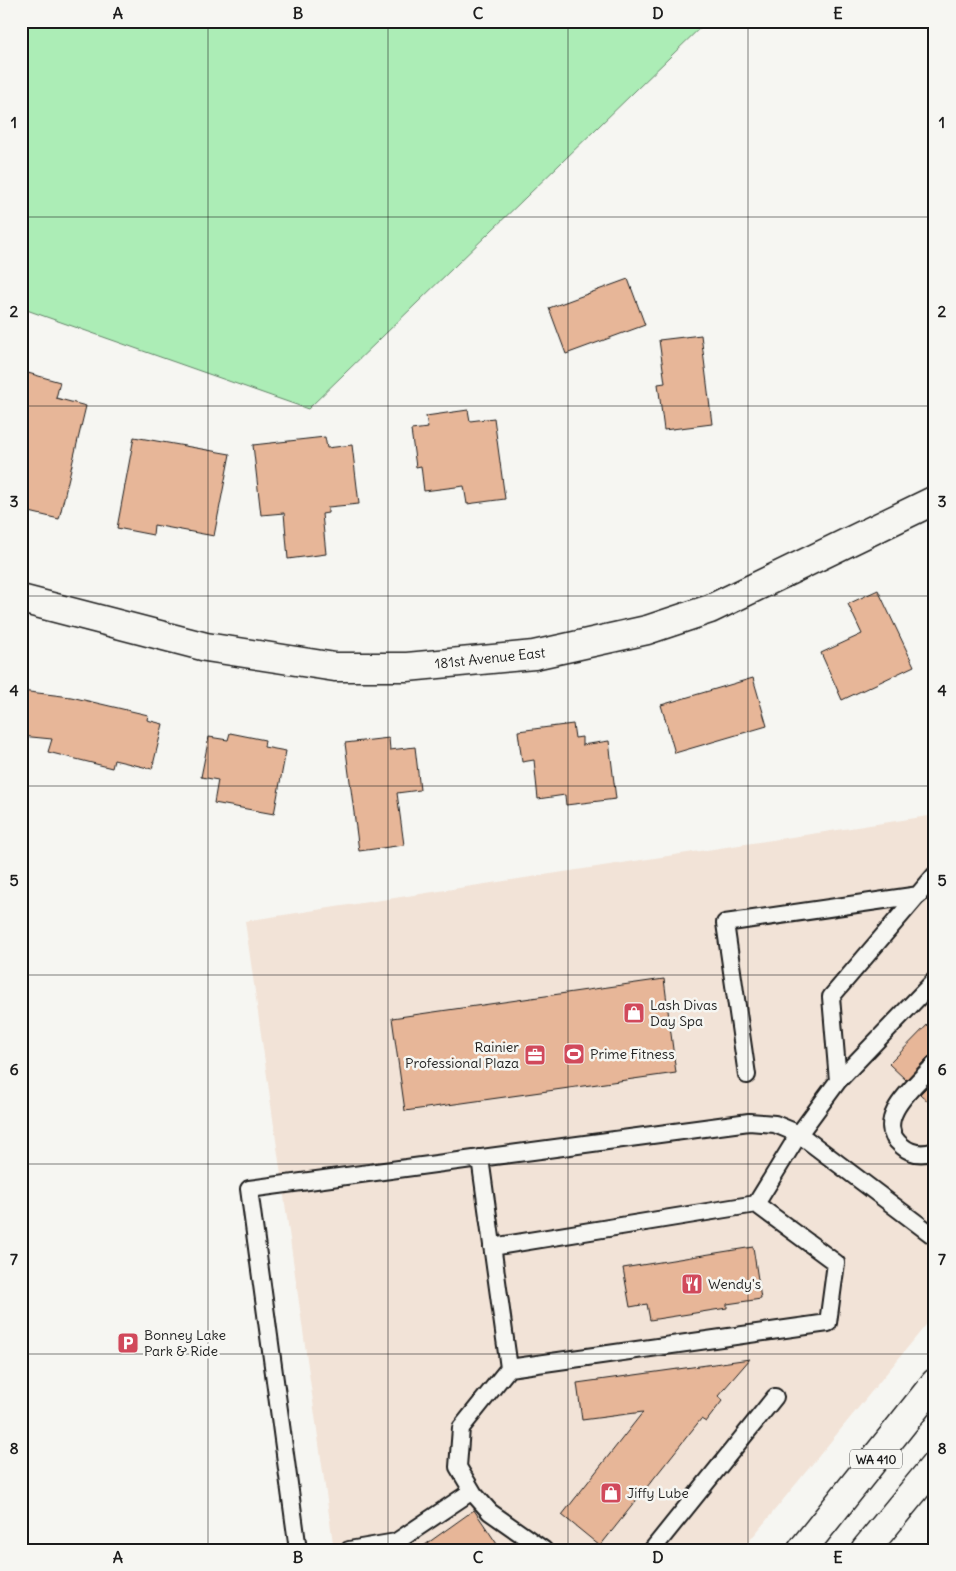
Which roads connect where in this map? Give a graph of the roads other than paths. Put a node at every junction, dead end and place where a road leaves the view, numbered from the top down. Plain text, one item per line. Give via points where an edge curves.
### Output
1 (935, 500) edge
2 (21, 599) edge
3 (935, 875) edge
4 (919, 895) junction
5 (935, 980) edge
6 (935, 1064) edge
7 (747, 1075) dead end
8 (838, 1081) junction
9 (799, 1134) junction
10 (935, 1151) edge
11 (480, 1158) junction
12 (756, 1204) junction
13 (935, 1237) edge
14 (492, 1247) junction
15 (509, 1368) junction
16 (935, 1383) edge
17 (775, 1397) dead end
18 (935, 1465) edge
19 (472, 1491) junction
20 (399, 1546) edge
21 (298, 1550) edge
22 (350, 1550) edge
23 (544, 1550) edge
24 (652, 1550) edge
25 (802, 1550) edge
26 (865, 1550) edge

1 - 2 main road, 181st Avenue East via 710,609 647,630 534,655 407,667 335,667 206,647
3 - 4 lane
4 - 7 lane via 725,923
4 - 8 lane via 831,997
5 - 8 lane
6 - 10 lane via 896,1106 892,1116 892,1127 898,1141 909,1151 917,1154
8 - 9 lane
9 - 11 lane via 775,1124 749,1122
9 - 12 lane
9 - 13 lane
11 - 14 lane
11 - 21 lane via 250,1189
12 - 14 lane
12 - 15 lane via 836,1263 828,1322
14 - 15 lane
15 - 19 lane via 461,1428 458,1467
16 - 25 main road, WA 410
17 - 24 lane
18 - 26 main road
19 - 20 lane
19 - 23 lane via 490,1512
20 - 22 lane

